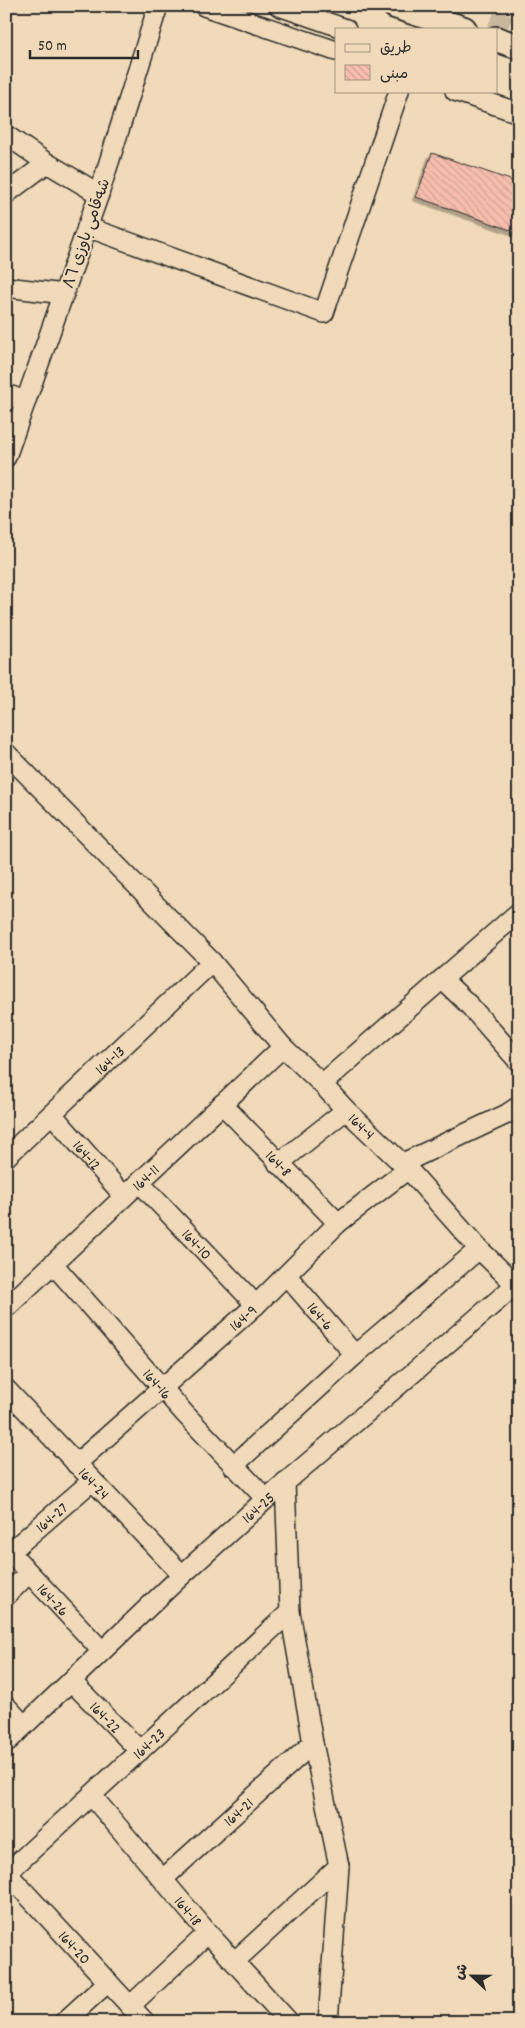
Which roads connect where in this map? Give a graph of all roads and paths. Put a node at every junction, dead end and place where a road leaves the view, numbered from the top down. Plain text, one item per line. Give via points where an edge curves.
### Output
1 (158, 6) edge
2 (204, 6) edge
3 (278, 6) edge
4 (395, 6) edge
5 (343, 28) edge
6 (461, 28) edge
7 (498, 40) edge
8 (519, 47) edge
9 (335, 51) edge
10 (399, 92) edge
11 (458, 92) edge
12 (519, 113) edge
13 (6, 135) edge
14 (47, 163) junction
15 (6, 194) edge
16 (99, 194) junction
17 (88, 227) junction
18 (6, 287) edge
19 (64, 294) junction
20 (6, 394) edge
21 (25, 401) junction
22 (8, 448) edge
23 (6, 753) edge
24 (519, 912) edge
25 (212, 962) junction
26 (442, 979) junction
27 (283, 1046) junction
28 (519, 1062) edge
29 (322, 1084) junction
30 (222, 1104) junction
31 (519, 1106) edge
32 (346, 1110) junction
33 (52, 1114) junction
34 (6, 1157) edge
35 (278, 1164) junction
36 (405, 1166) junction
37 (139, 1182) junction
38 (124, 1196) junction
39 (338, 1223) junction
40 (479, 1249) junction
41 (53, 1264) junction
42 (287, 1276) junction
43 (517, 1283) edge
44 (256, 1305) junction
45 (6, 1308) edge
46 (355, 1355) junction
47 (162, 1388) junction
48 (6, 1389) edge
49 (76, 1464) junction
50 (233, 1466) junction
51 (92, 1481) junction
52 (285, 1482) junction
53 (266, 1499) junction
54 (8, 1550) edge
55 (29, 1573) junction
56 (182, 1575) junction
57 (6, 1596) edge
58 (290, 1612) junction
59 (102, 1651) junction
60 (71, 1681) junction
61 (6, 1706) edge
62 (24, 1725) junction
63 (6, 1743) edge
64 (313, 1744) junction
65 (140, 1752) junction
66 (92, 1796) junction
67 (338, 1866) junction
68 (7, 1873) edge
69 (163, 1879) junction
70 (208, 1933) junction
71 (235, 1961) junction
72 (108, 1982) junction
73 (130, 2006) junction
74 (64, 2022) edge
75 (145, 2022) edge
76 (289, 2022) edge
77 (328, 2022) edge

1 - 16 street, شەقامی باوزی ٨٦
2 - 9 street
3 - 5 street
4 - 6 main road
7 - 8 main road
10 - 17 street via 324,313
11 - 12 street
13 - 14 street
14 - 15 street
14 - 16 street
16 - 17 street, شەقامی باوزی ٨٦
17 - 19 street, شەقامی باوزی ٨٦
18 - 19 street
19 - 21 street, شەقامی باوزی ٨٦
20 - 21 street
21 - 22 street, شەقامی باوزی ٨٦
23 - 25 street, 164-4
24 - 26 street
25 - 27 street, 164-4
25 - 33 street, 164-13
26 - 28 street
26 - 29 street
27 - 29 street, 164-4
27 - 30 street, 164-11
29 - 32 street, 164-4
30 - 35 street, 164-8
30 - 37 street, 164-11
31 - 36 street, 164-9
32 - 35 street
32 - 36 street, 164-4
33 - 34 street, 164-13
33 - 38 street, 164-12
35 - 39 street, 164-8
36 - 39 street, 164-9
36 - 40 street, 164-4
37 - 38 street, 164-11
37 - 44 street, 164-10
38 - 41 street, 164-11
39 - 42 street, 164-9
40 - 43 street, 164-4
40 - 46 street
41 - 45 street, 164-11
41 - 47 street, 164-16
42 - 44 street, 164-9
42 - 46 street, 164-6
43 - 52 street, 164-25
44 - 47 street, 164-9
46 - 50 street
47 - 49 street, 164-9
47 - 50 street, 164-16
48 - 49 street, 164-24
49 - 51 street, 164-24
50 - 53 street, 164-16
51 - 54 street, 164-27
51 - 56 street, 164-24
52 - 53 street, 164-25
52 - 58 street
53 - 56 street, 164-25
54 - 55 street, 164-26
55 - 57 street
55 - 59 street, 164-26
56 - 59 street, 164-25
58 - 64 street
58 - 65 street, 164-23
59 - 60 street, 164-25
60 - 62 street, 164-25
60 - 65 street, 164-22
61 - 62 street
62 - 63 street, 164-25
64 - 67 street
64 - 69 street, 164-21
65 - 66 street, 164-23
66 - 68 street, 164-23
66 - 69 street, 164-18
67 - 71 street
67 - 77 street
68 - 72 street, 164-20
69 - 70 street, 164-18
70 - 71 street, 164-18
70 - 73 street
71 - 76 street, 164-18
72 - 73 street, 164-20
72 - 74 street
73 - 75 street, 164-20

